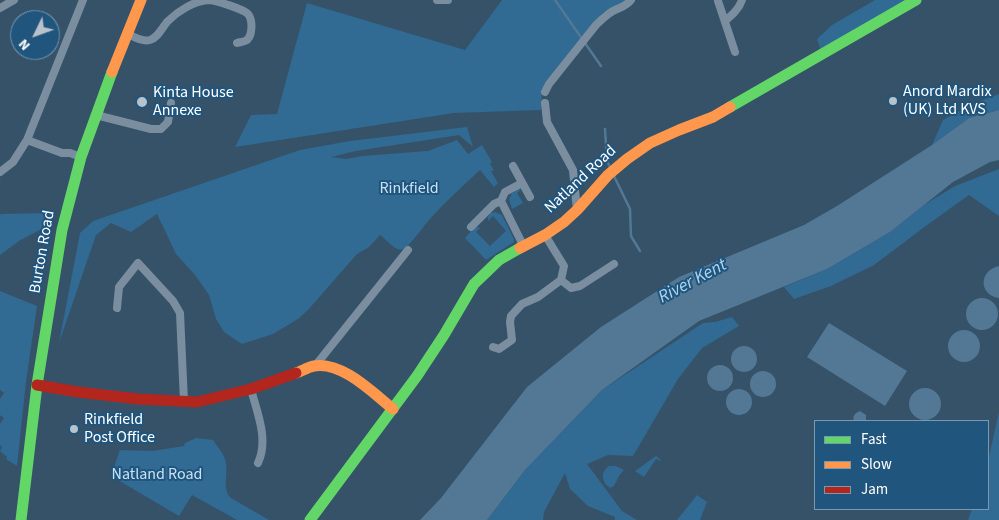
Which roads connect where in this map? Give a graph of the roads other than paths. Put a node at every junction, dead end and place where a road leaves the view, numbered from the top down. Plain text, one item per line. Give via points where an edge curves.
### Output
1 (14, 0) edge
2 (83, 0) edge
3 (141, 0) edge
4 (437, 0) edge
5 (448, 0) edge
6 (631, 0) edge
7 (742, 0) edge
8 (916, 0) edge
9 (718, 1) edge
10 (0, 8) edge
11 (725, 21) junction
12 (128, 34) junction
13 (237, 43) dead end
14 (735, 52) dead end
15 (545, 92) dead end
16 (171, 103) dead end
17 (545, 103) dead end
18 (96, 115) junction
19 (27, 140) junction
20 (81, 156) junction
21 (513, 166) dead end
22 (0, 172) edge
23 (522, 183) junction
24 (530, 197) dead end
25 (501, 201) junction
26 (577, 210) junction
27 (471, 227) dead end
28 (545, 235) junction
29 (524, 246) junction
30 (408, 250) dead end
31 (614, 264) dead end
32 (561, 280) junction
33 (117, 308) dead end
34 (493, 348) dead end
35 (316, 366) junction
36 (37, 385) junction
37 (251, 389) junction
38 (184, 402) junction
39 (393, 410) junction
40 (258, 463) dead end
41 (21, 520) edge
42 (310, 520) edge

1 - 10 street
2 - 19 street
3 - 12 street, Burton Road
4 - 5 street
6 - 15 street via 603,18
7 - 11 street
8 - 26 street, Natland Road via 713,117 650,143 612,171
9 - 11 street
11 - 14 street
12 - 13 street via 148,40 157,36 182,10 209,0 248,14 252,22 250,37
12 - 18 street, Burton Road
16 - 18 street via 168,122 161,129
17 - 26 street via 547,122 574,170
18 - 20 street, Burton Road
19 - 20 street via 62,153
19 - 22 street via 14,162
20 - 36 street, Burton Road via 62,230
21 - 23 street
23 - 24 street
23 - 25 street via 505,192
25 - 27 street
25 - 29 street
26 - 28 street, Natland Road
28 - 29 street, Natland Road
28 - 32 street via 564,266
29 - 39 street, Natland Road via 499,260 474,284
30 - 35 street
31 - 32 street via 580,286 571,288
32 - 34 street via 522,304 511,316 512,340 499,349
33 - 38 street via 119,287 138,263 173,301 180,313
35 - 37 street
35 - 39 street via 342,371
36 - 38 street via 88,394
36 - 41 street, Burton Road
37 - 38 street
37 - 40 street via 262,431 262,454
39 - 42 street, Natland Road

